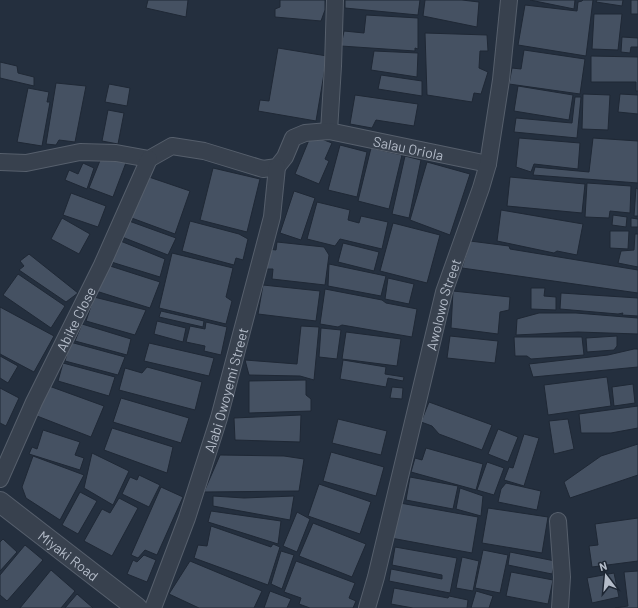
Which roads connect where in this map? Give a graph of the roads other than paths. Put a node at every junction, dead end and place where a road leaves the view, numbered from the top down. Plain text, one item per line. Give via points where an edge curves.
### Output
1 (336, 0) edge
2 (509, 0) edge
3 (329, 131) junction
4 (149, 159) junction
5 (0, 162) edge
6 (488, 164) junction
7 (277, 167) junction
8 (0, 479) edge
9 (0, 502) edge
10 (558, 521) dead end
11 (137, 608) edge
12 (153, 608) edge
13 (367, 608) edge
14 (560, 608) edge

1 - 3 street
2 - 6 street, Awolowo Street via 501,80
3 - 6 street, Salau Oriola
3 - 7 street, Salau Oriola via 305,133 293,138
4 - 5 street via 116,153 80,152 26,163
4 - 7 street via 172,146 204,151 264,169
4 - 8 street, Abike Close via 102,265 34,402
6 - 13 street, Awolowo Street via 444,292
7 - 12 street, Alabi Owoyemi Street via 272,217 219,418 187,518
9 - 11 street, Miyaki Road
10 - 14 street via 562,577

